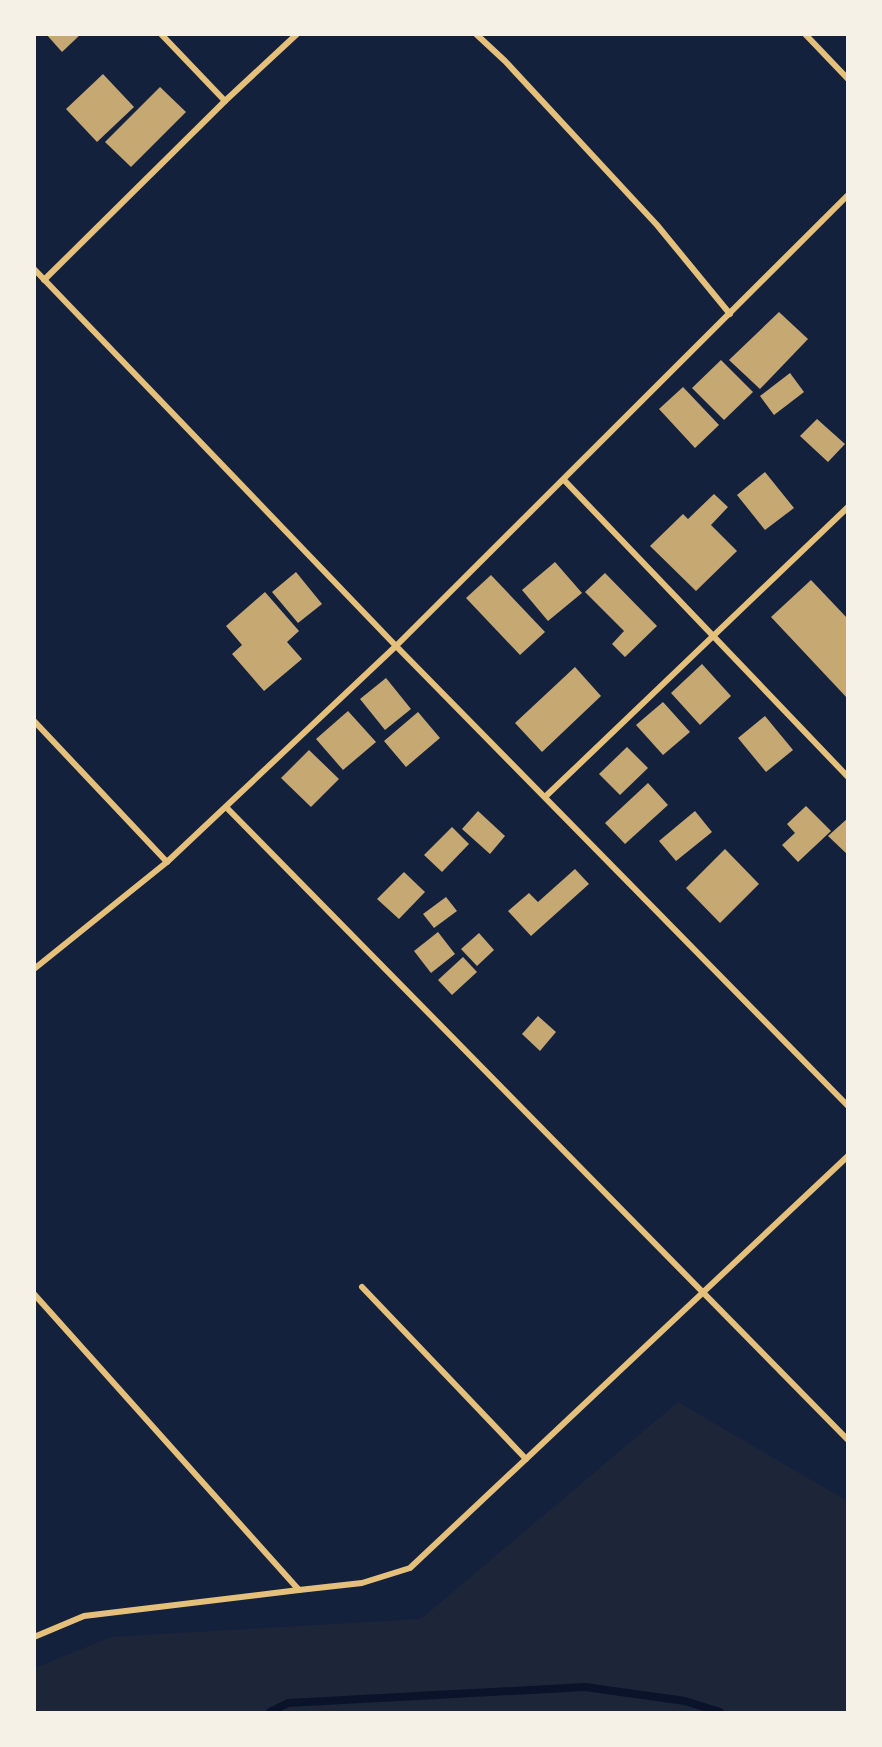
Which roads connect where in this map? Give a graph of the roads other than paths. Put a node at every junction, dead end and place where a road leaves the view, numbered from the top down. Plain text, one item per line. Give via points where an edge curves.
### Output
1 (161, 34) edge
2 (297, 34) edge
3 (476, 34) edge
4 (805, 34) edge
5 (848, 79) edge
6 (225, 101) junction
7 (848, 195) edge
8 (34, 269) edge
9 (44, 280) junction
10 (730, 314) junction
11 (564, 480) junction
12 (848, 507) edge
13 (712, 636) junction
14 (396, 646) junction
15 (34, 722) edge
16 (848, 777) edge
17 (545, 797) junction
18 (226, 807) junction
19 (168, 862) junction
20 (34, 969) edge
21 (848, 1106) edge
22 (848, 1156) edge
23 (362, 1287) dead end
24 (34, 1294) edge
25 (704, 1294) junction
26 (848, 1440) edge
27 (526, 1459) junction
28 (299, 1590) junction
29 (34, 1637) edge

1 - 6 street
2 - 6 street
3 - 10 street via 657,225
4 - 5 street
6 - 9 street
7 - 10 street
8 - 9 street
9 - 14 street
10 - 11 street
11 - 13 street
11 - 14 street
12 - 13 street
13 - 16 street
13 - 17 street
14 - 17 street
14 - 18 street
15 - 19 street
17 - 21 street
18 - 19 street
18 - 25 street
19 - 20 street
22 - 25 street
23 - 27 street
24 - 28 street
25 - 26 street
25 - 27 street
27 - 28 street via 410,1568 362,1583
28 - 29 street via 84,1616

